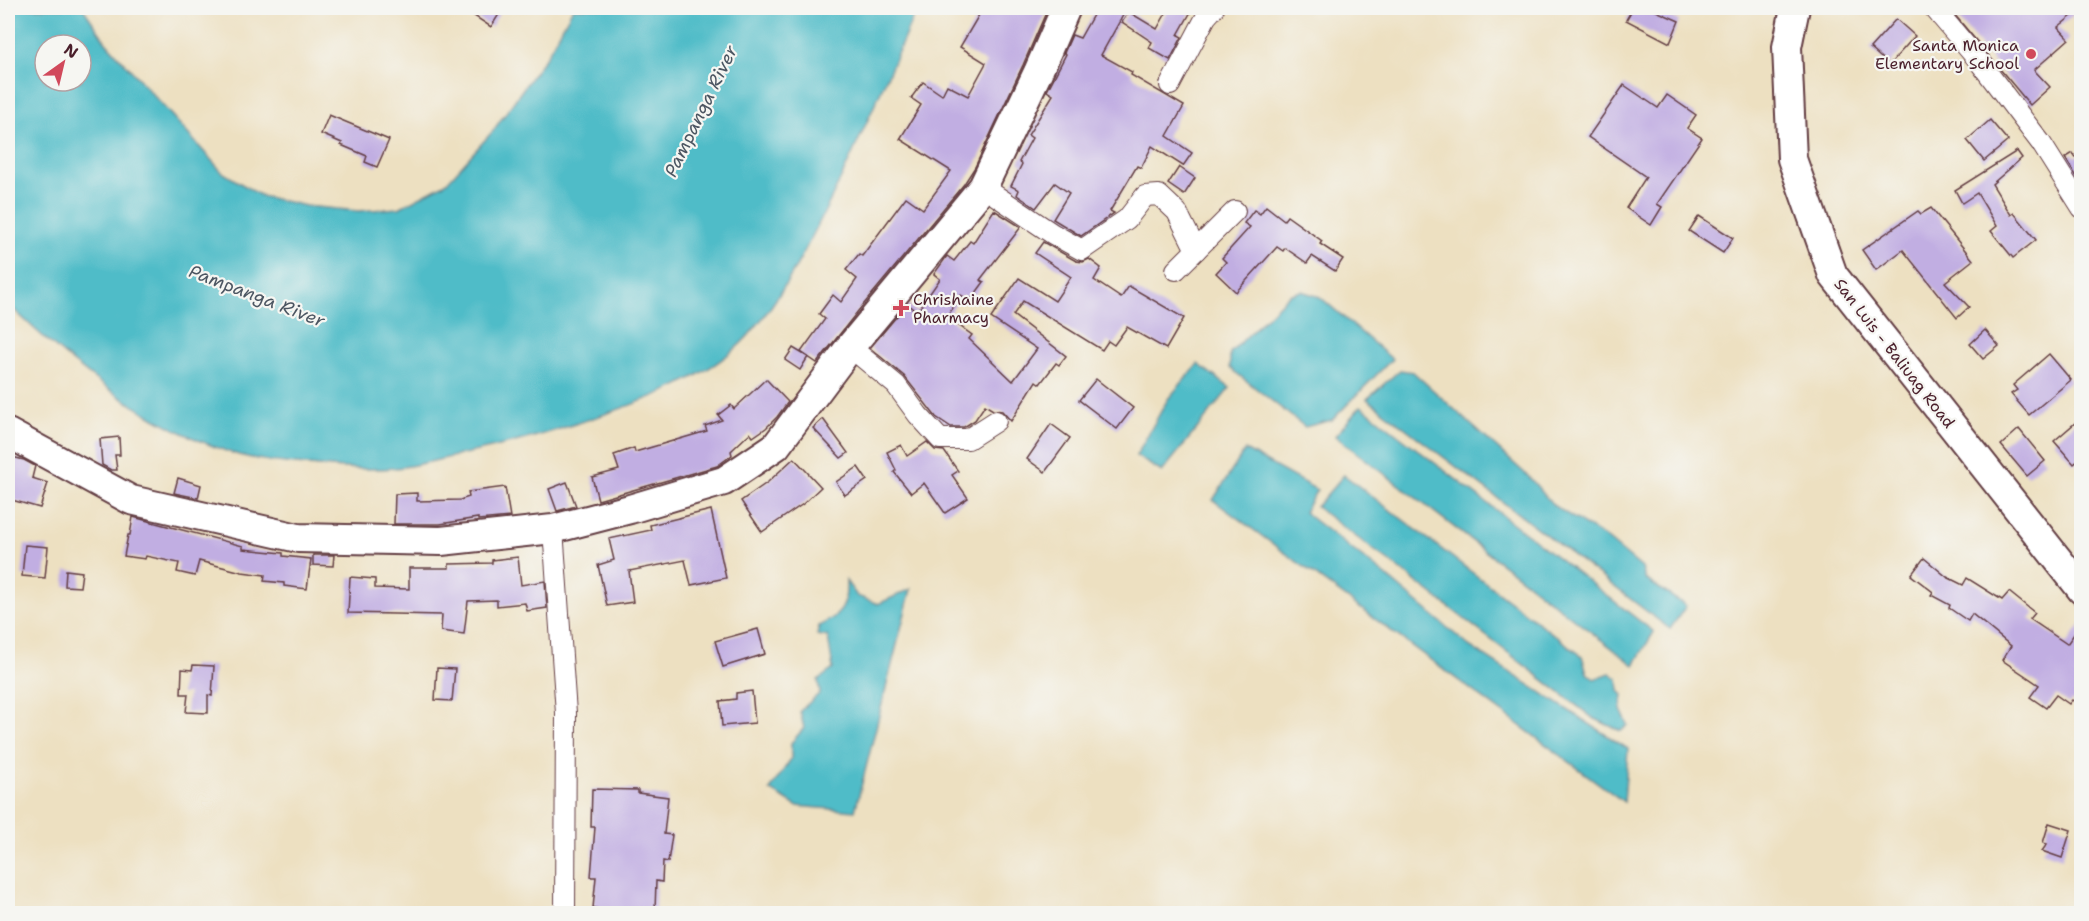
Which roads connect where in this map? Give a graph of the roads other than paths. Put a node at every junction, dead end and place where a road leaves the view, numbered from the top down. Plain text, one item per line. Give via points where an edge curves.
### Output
1 (1066, 8) edge
2 (1214, 8) edge
3 (1795, 8) edge
4 (1934, 8) edge
5 (1170, 85) dead end
6 (983, 187) junction
7 (2082, 208) edge
8 (1235, 211) dead end
9 (1196, 250) junction
10 (1176, 270) dead end
11 (850, 347) junction
12 (996, 421) dead end
13 (8, 433) edge
14 (553, 529) junction
15 (2082, 590) edge
16 (565, 914) edge

1 - 6 main road
2 - 5 street
3 - 15 main road, San Luis - Baliuag Road via 1787,47 1792,159 1833,275
4 - 7 street via 2041,143
6 - 9 street via 1082,250 1126,219 1145,196 1159,195 1178,212
6 - 11 main road
8 - 9 street
9 - 10 street
11 - 12 street via 896,385 940,439 968,439
11 - 14 main road via 776,446 724,481
13 - 14 main road via 131,500 298,538 441,541
14 - 16 street via 566,713

